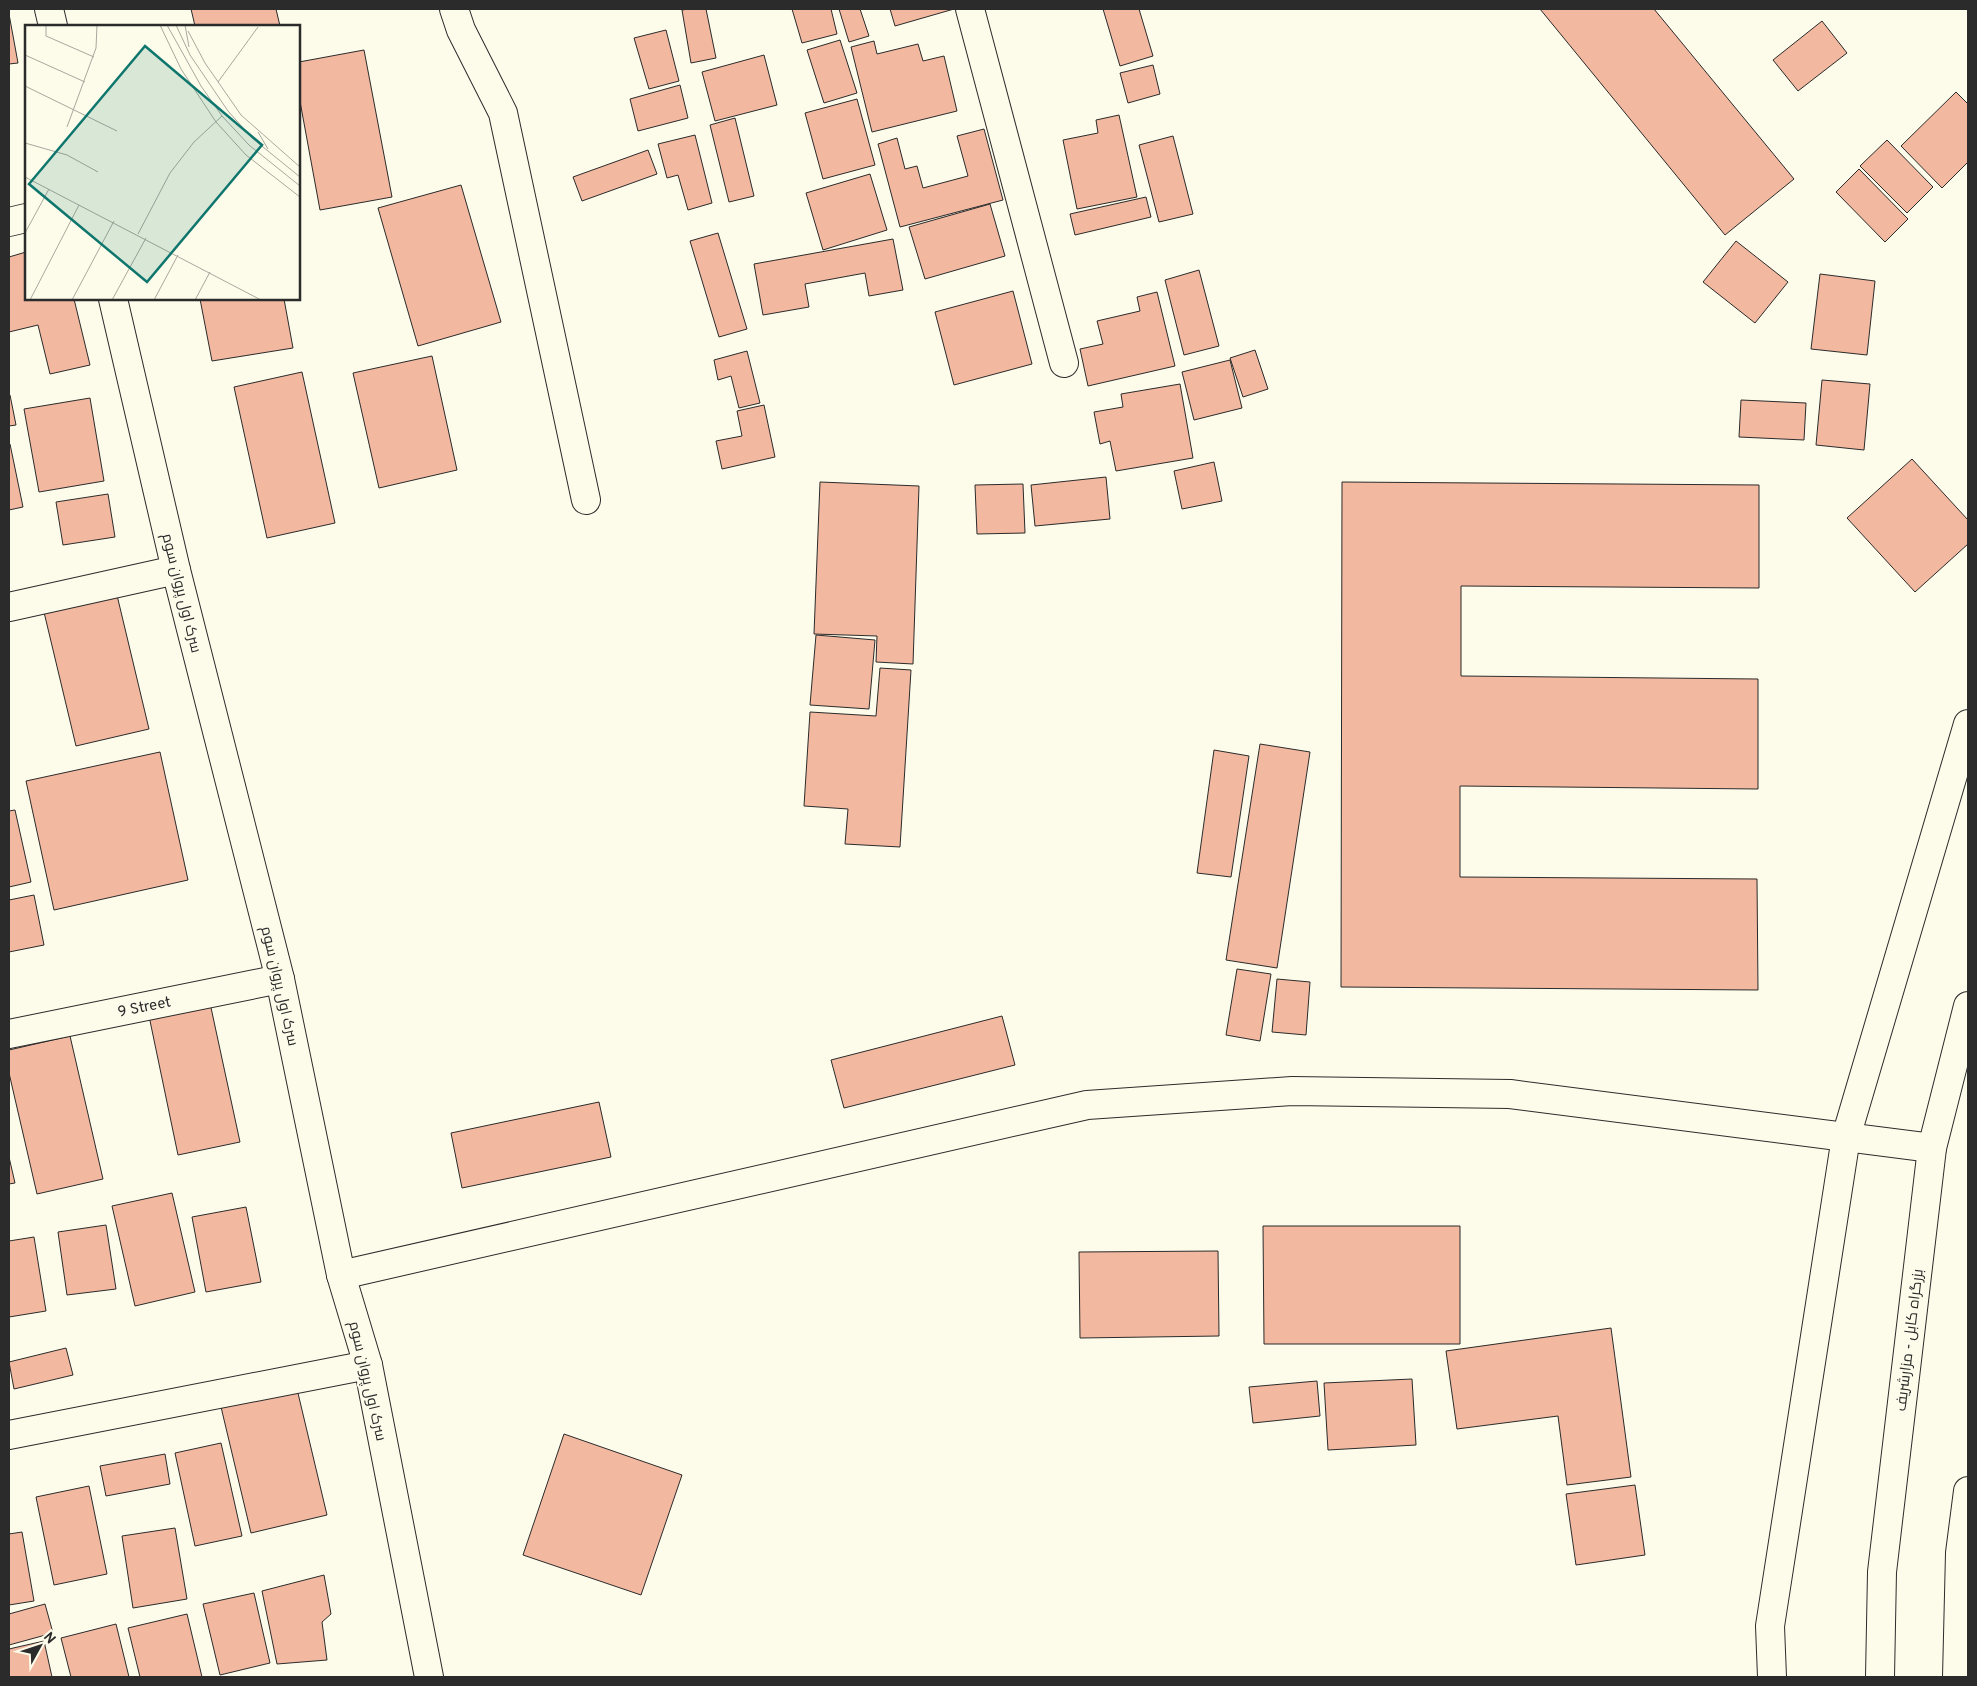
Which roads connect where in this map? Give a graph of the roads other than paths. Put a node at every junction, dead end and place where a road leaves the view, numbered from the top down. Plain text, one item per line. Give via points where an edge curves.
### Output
1 (49, 9) edge
2 (454, 9) edge
3 (970, 9) edge
4 (53, 25) edge
5 (25, 218) edge
6 (9, 222) edge
7 (113, 300) edge
8 (1064, 363) dead end
9 (586, 500) dead end
10 (176, 570) junction
11 (9, 607) edge
12 (1968, 724) edge
13 (280, 979) junction
14 (1968, 1006) edge
15 (9, 1034) edge
16 (1846, 1137) junction
17 (1932, 1148) junction
18 (341, 1276) junction
19 (368, 1365) junction
20 (9, 1435) edge
21 (1968, 1491) edge
22 (429, 1677) edge
23 (1772, 1677) edge
24 (1880, 1677) edge
25 (1957, 1677) edge

1 - 4 main road
2 - 9 main road via 461,30 503,113
3 - 8 main road
5 - 6 main road
7 - 10 main road, سرک اول پروان سوم
10 - 11 main road
10 - 13 main road, سرک اول پروان سوم
12 - 16 main road
13 - 15 main road, 9 Street
13 - 18 main road, سرک اول پروان سوم
14 - 17 main road, بزرگراه کابل - مزارشریف
16 - 17 main road
16 - 18 main road via 1510,1094 1292,1091 1087,1105
16 - 23 main road via 1770,1626
17 - 24 main road, بزرگراه کابل - مزارشریف via 1882,1572
18 - 19 main road, سرک اول پروان سوم
19 - 20 main road
19 - 22 main road, سرک اول پروان سوم
21 - 25 main road via 1960,1552

